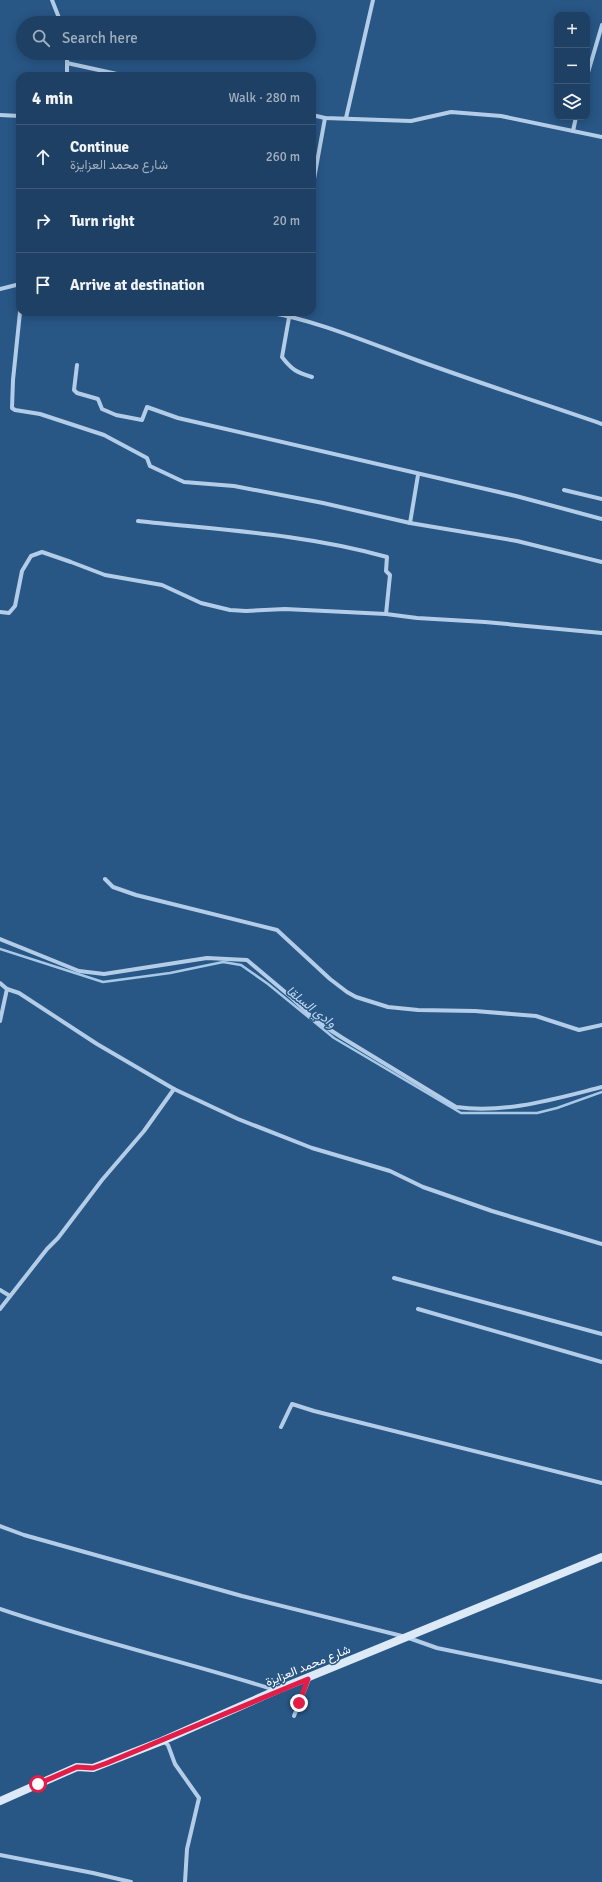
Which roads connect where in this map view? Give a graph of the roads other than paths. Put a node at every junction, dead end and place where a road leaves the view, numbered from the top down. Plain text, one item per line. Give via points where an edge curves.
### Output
1 (52, 0) edge
2 (373, 0) edge
3 (58, 16) edge
4 (602, 25) edge
5 (67, 63) joint
6 (590, 66) edge
7 (67, 72) edge
8 (108, 72) edge
9 (0, 115) edge
10 (16, 116) edge
11 (316, 116) edge
12 (325, 118) junction
13 (346, 118) junction
14 (575, 120) edge
15 (573, 131) junction
16 (602, 137) edge
17 (316, 168) edge
18 (16, 285) edge
19 (0, 289) edge
20 (20, 316) edge
21 (290, 316) edge
22 (296, 316) edge
23 (77, 365) dead end
24 (312, 377) dead end
25 (602, 424) edge
26 (418, 475) junction
27 (564, 490) dead end
28 (602, 499) edge
29 (602, 519) edge
30 (138, 522) dead end
31 (410, 524) junction
32 (602, 562) edge
33 (0, 612) edge
34 (386, 614) junction
35 (602, 633) edge
36 (105, 878) dead end
37 (0, 939) edge
38 (0, 983) edge
39 (7, 989) junction
40 (0, 1021) edge
41 (602, 1025) edge
42 (602, 1087) edge
43 (174, 1089) junction
44 (602, 1244) edge
45 (394, 1278) dead end
46 (0, 1290) edge
47 (10, 1296) junction
48 (0, 1308) edge
49 (418, 1309) dead end
50 (602, 1334) edge
51 (602, 1362) edge
52 (281, 1427) dead end
53 (602, 1483) edge
54 (0, 1526) edge
55 (602, 1557) edge
56 (0, 1609) edge
57 (406, 1638) junction
58 (308, 1679) junction
59 (602, 1682) edge
60 (277, 1690) junction
61 (294, 1716) dead end
62 (162, 1741) junction
63 (0, 1801) edge
64 (0, 1855) edge
65 (130, 1882) edge
66 (185, 1882) edge

1 - 3 street
2 - 13 street
4 - 6 street
5 - 7 street
5 - 8 street
9 - 10 street
11 - 12 street
12 - 13 street
12 - 17 street
13 - 15 street via 411,121 451,112 501,116
14 - 15 street
15 - 16 street
18 - 19 street
20 - 31 street via 13,380 12,408 15,410 40,414 104,435 148,458 150,466 184,482 234,486
21 - 24 street via 282,357 296,372
22 - 25 street
23 - 26 street via 74,390 98,399 102,409 116,415 142,420 148,407 178,418
26 - 29 street via 516,496
26 - 31 street
27 - 28 street
30 - 34 street via 293,538 387,557 386,572 390,575
31 - 32 street via 517,541
33 - 34 street via 9,613 16,606 22,571 31,556 42,552 105,575 162,585 201,603 230,610 285,609
34 - 35 street
36 - 41 street via 113,887 136,895 277,930 347,992 388,1007 536,1016 578,1030
37 - 42 street via 79,971 104,974 207,958 247,960 315,1020 456,1107 476,1110 502,1109 557,1099
38 - 39 street
39 - 40 street
39 - 43 street via 19,993 97,1044
43 - 44 street via 238,1119 312,1148 367,1163 423,1187 492,1211
43 - 47 street
45 - 50 street
46 - 47 street
47 - 48 street
49 - 51 street
52 - 53 street via 292,1404
54 - 57 street via 242,1596
55 - 57 main road, شارع محمد العزايزة
56 - 60 street
57 - 58 main road, شارع محمد العزايزة
57 - 59 street via 437,1648
58 - 60 main road, شارع محمد العزايزة
58 - 61 street
60 - 62 main road, شارع محمد العزايزة
62 - 63 main road, شارع محمد العزايزة via 93,1768 77,1767
62 - 66 street via 168,1745 175,1764 199,1798 187,1850
64 - 65 street

